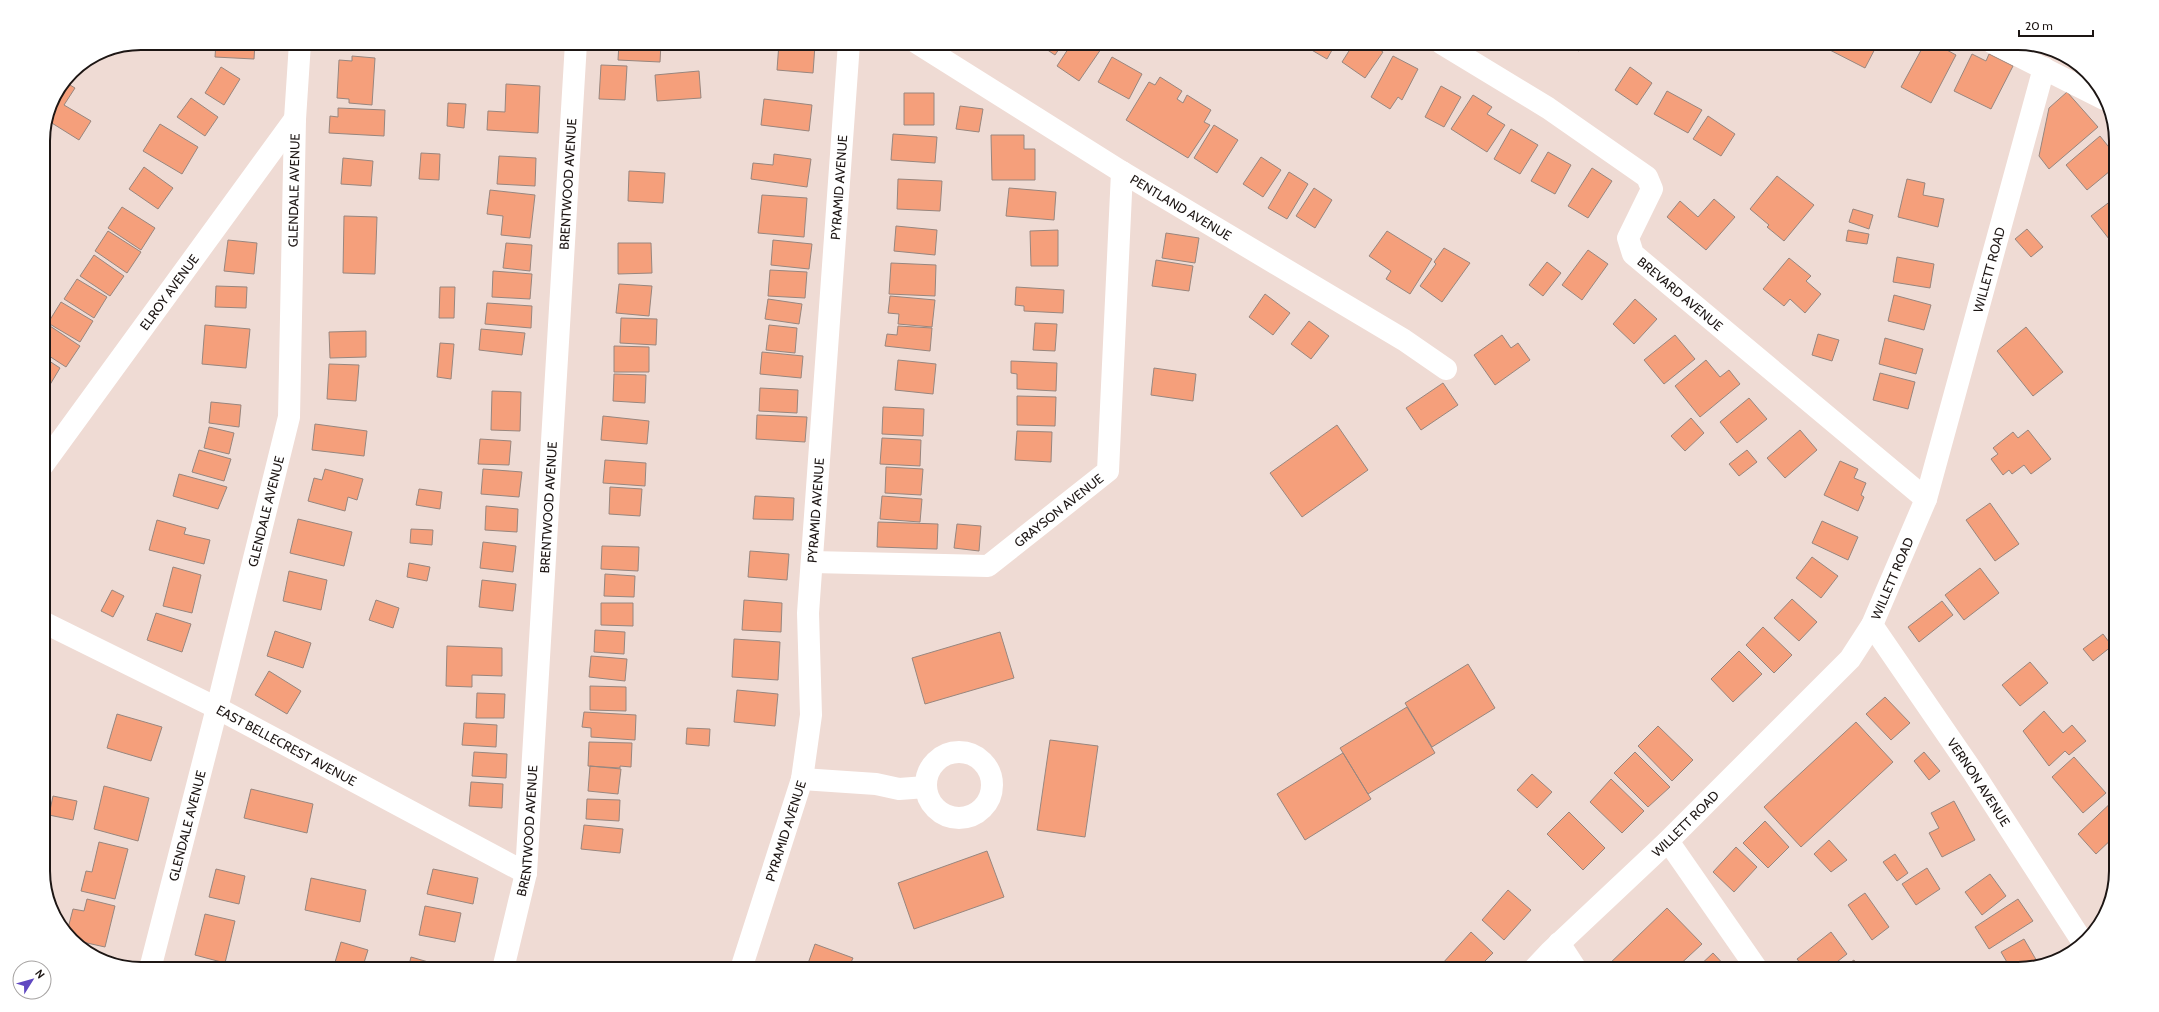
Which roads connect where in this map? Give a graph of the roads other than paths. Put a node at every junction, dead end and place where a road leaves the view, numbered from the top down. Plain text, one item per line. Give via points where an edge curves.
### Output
1 (300, 50) edge
2 (576, 50) edge
3 (849, 50) edge
4 (928, 50) edge
5 (1453, 50) edge
6 (2007, 50) edge
7 (2044, 68) junction
8 (2096, 95) edge
9 (295, 119) junction
10 (1122, 172) junction
11 (1446, 369) dead end
12 (50, 455) edge
13 (1926, 500) junction
14 (812, 562) junction
15 (50, 625) edge
16 (1872, 625) junction
17 (217, 708) junction
18 (802, 780) junction
19 (926, 787) dead end
20 (1668, 841) junction
21 (526, 873) junction
22 (2080, 937) edge
23 (1559, 943) junction
24 (152, 962) edge
25 (505, 962) edge
26 (743, 962) edge
27 (1541, 962) edge
28 (1571, 962) edge
29 (1752, 962) edge

1 - 9 street, GLENDALE AVENUE
2 - 21 street, BRENTWOOD AVENUE
3 - 14 street, PYRAMID AVENUE
4 - 10 street, PENTLAND AVENUE
5 - 13 street, BREVARD AVENUE via 1548,108 1647,177 1652,189 1628,238 1634,254
6 - 7 street
7 - 8 street
7 - 13 street, WILLETT ROAD
9 - 12 street, ELROY AVENUE
9 - 17 street, GLENDALE AVENUE via 288,417
10 - 11 street, PENTLAND AVENUE via 1404,340
10 - 14 street, GRAYSON AVENUE via 1108,471 988,566
13 - 16 street, WILLETT ROAD
14 - 18 street, PYRAMID AVENUE via 808,613 811,715
15 - 17 street, EAST BELLECREST AVENUE
16 - 20 street, WILLETT ROAD via 1850,659
16 - 22 street, VERNON AVENUE via 1973,772
17 - 21 street, EAST BELLECREST AVENUE
17 - 24 street, GLENDALE AVENUE
18 - 19 street via 876,784 899,789
18 - 26 street, PYRAMID AVENUE
20 - 23 street, WILLETT ROAD
20 - 29 street
21 - 25 street, BRENTWOOD AVENUE
23 - 27 street, WILLETT ROAD
23 - 28 street

